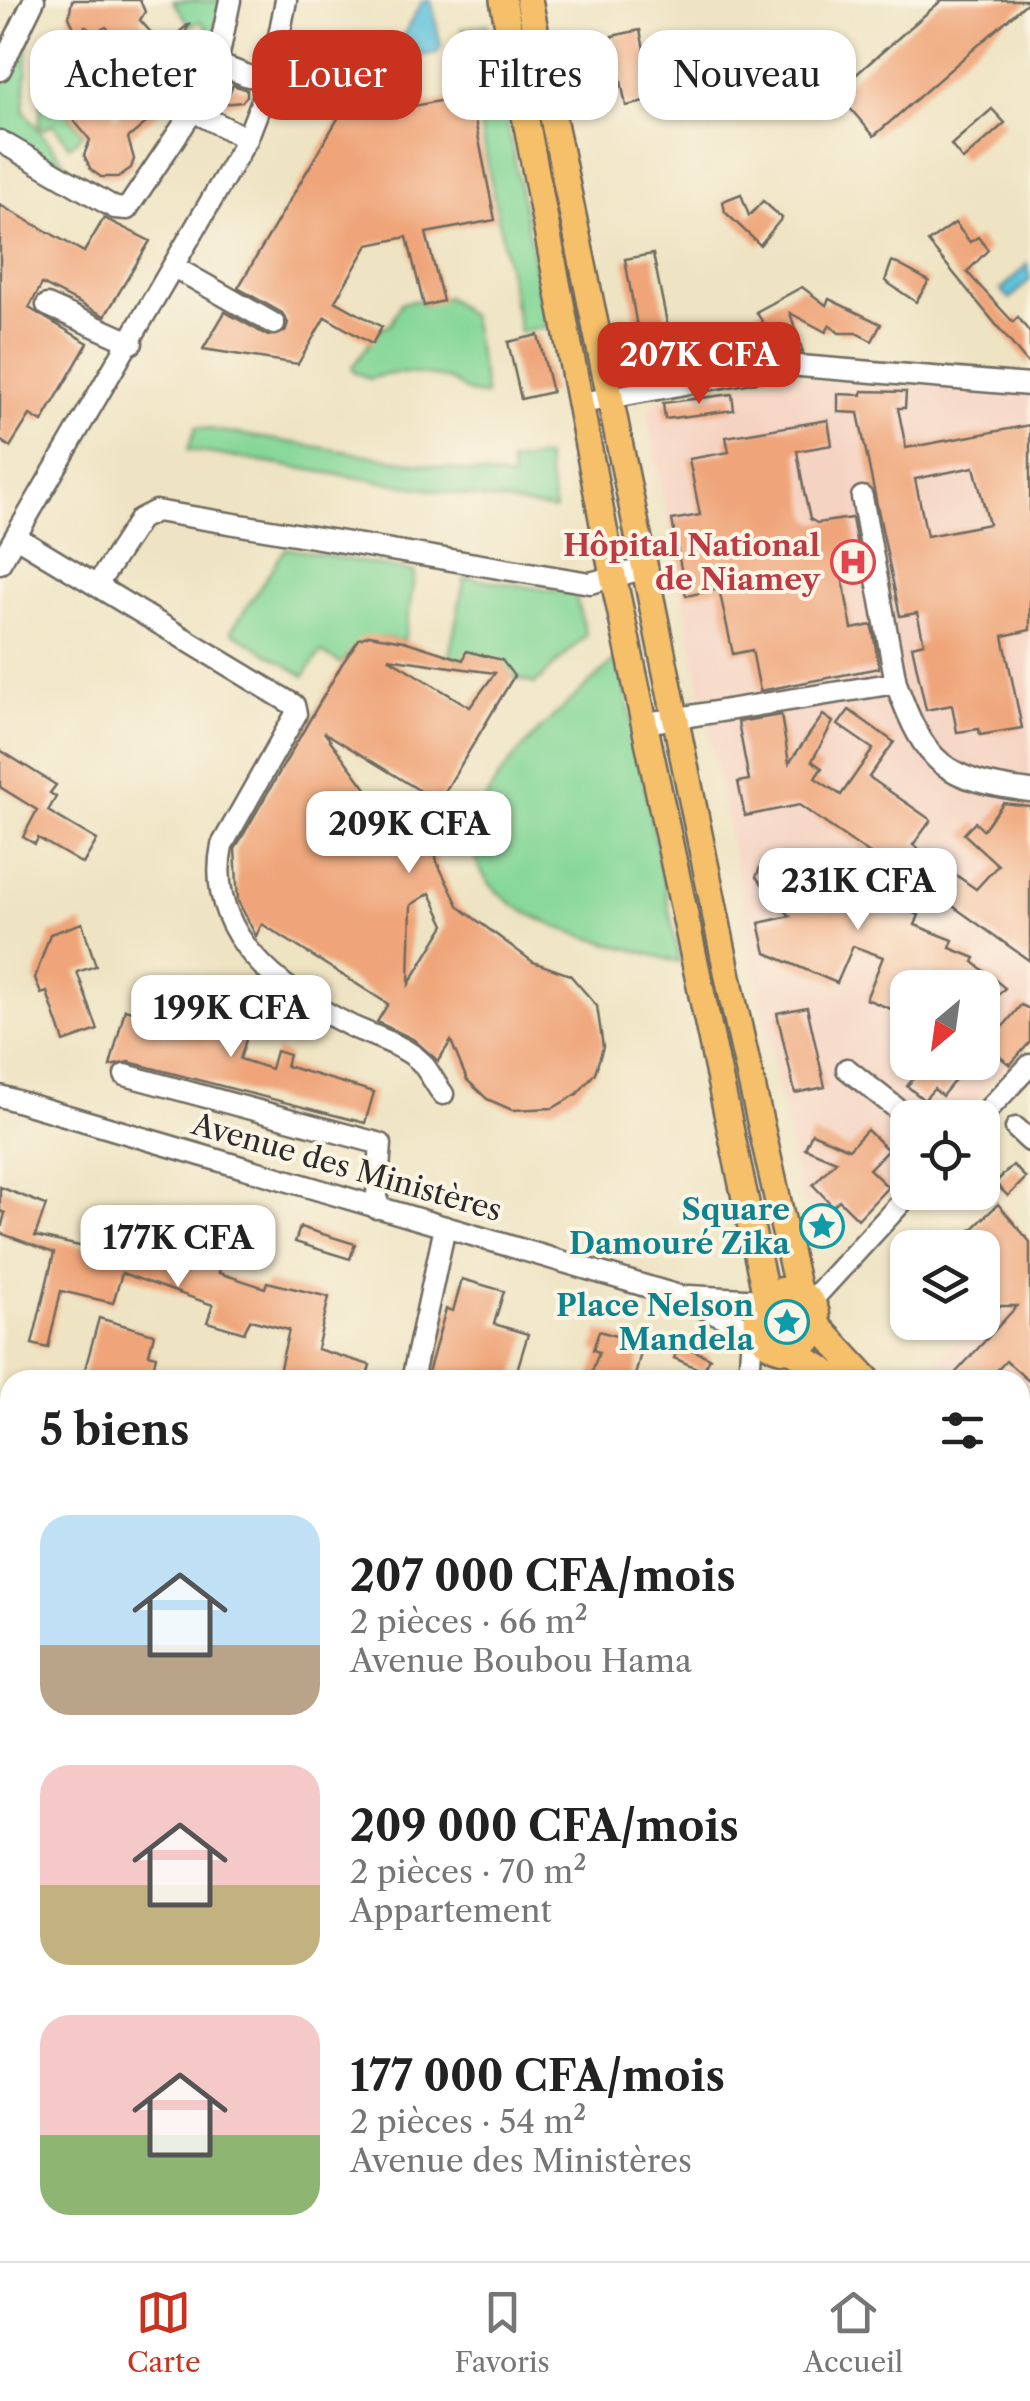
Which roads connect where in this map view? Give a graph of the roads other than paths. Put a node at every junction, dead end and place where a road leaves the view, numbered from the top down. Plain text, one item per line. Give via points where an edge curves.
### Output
1 (34, 0) edge
2 (230, 0) edge
3 (286, 0) edge
4 (504, 0) edge
5 (529, 0) edge
6 (224, 30) edge
7 (280, 30) edge
8 (0, 70) edge
9 (187, 120) edge
10 (211, 120) edge
11 (255, 120) edge
12 (248, 139) junction
13 (0, 141) edge
14 (174, 267) junction
15 (47, 305) dead end
16 (274, 324) dead end
17 (132, 342) junction
18 (1030, 385) edge
19 (610, 400) junction
20 (582, 403) junction
21 (862, 497) dead end
22 (16, 537) junction
23 (0, 563) edge
24 (646, 568) junction
25 (613, 576) junction
26 (98, 585) junction
27 (896, 682) junction
28 (676, 716) junction
29 (646, 723) junction
30 (1030, 791) edge
31 (1030, 1065) edge
32 (848, 1069) dead end
33 (125, 1075) dead end
34 (443, 1094) dead end
35 (0, 1096) edge
36 (996, 1100) edge
37 (890, 1103) edge
38 (376, 1208) junction
39 (895, 1210) edge
40 (445, 1227) junction
41 (676, 1296) junction
42 (765, 1298) junction
43 (809, 1306) junction
44 (756, 1333) junction
45 (792, 1350) junction
46 (414, 1370) edge
47 (750, 1370) edge
48 (823, 1370) edge
49 (860, 1370) edge

1 - 8 street
2 - 6 street
3 - 7 street
4 - 20 main road
5 - 19 main road
9 - 13 street via 127,209
10 - 12 street
11 - 12 street
12 - 14 street
14 - 16 street
14 - 17 street
15 - 17 street
17 - 22 street
18 - 19 street via 788,366
19 - 20 street
19 - 24 main road
20 - 25 main road
21 - 27 street
22 - 23 street
22 - 26 street
24 - 25 street
24 - 28 main road
25 - 26 street via 590,583 550,578 156,512 140,519
25 - 29 main road
26 - 34 street via 294,705 296,714 222,845 218,866 232,930 247,953 290,988 421,1062
27 - 28 street
27 - 30 street via 928,747 953,774 974,784
28 - 29 street
28 - 43 main road
29 - 42 main road
31 - 36 street
32 - 37 street
33 - 38 street via 380,1144
35 - 38 street, Avenue des Ministères
38 - 40 street, Avenue des Ministères
39 - 43 street
40 - 41 street, Avenue des Ministères
40 - 46 street
41 - 42 street, Avenue des Ministères
41 - 44 street, Avenue des Ministères
42 - 43 main road via 781,1290
42 - 44 main road
43 - 45 main road via 806,1344
43 - 49 main road
44 - 45 main road
44 - 47 street
45 - 48 main road

